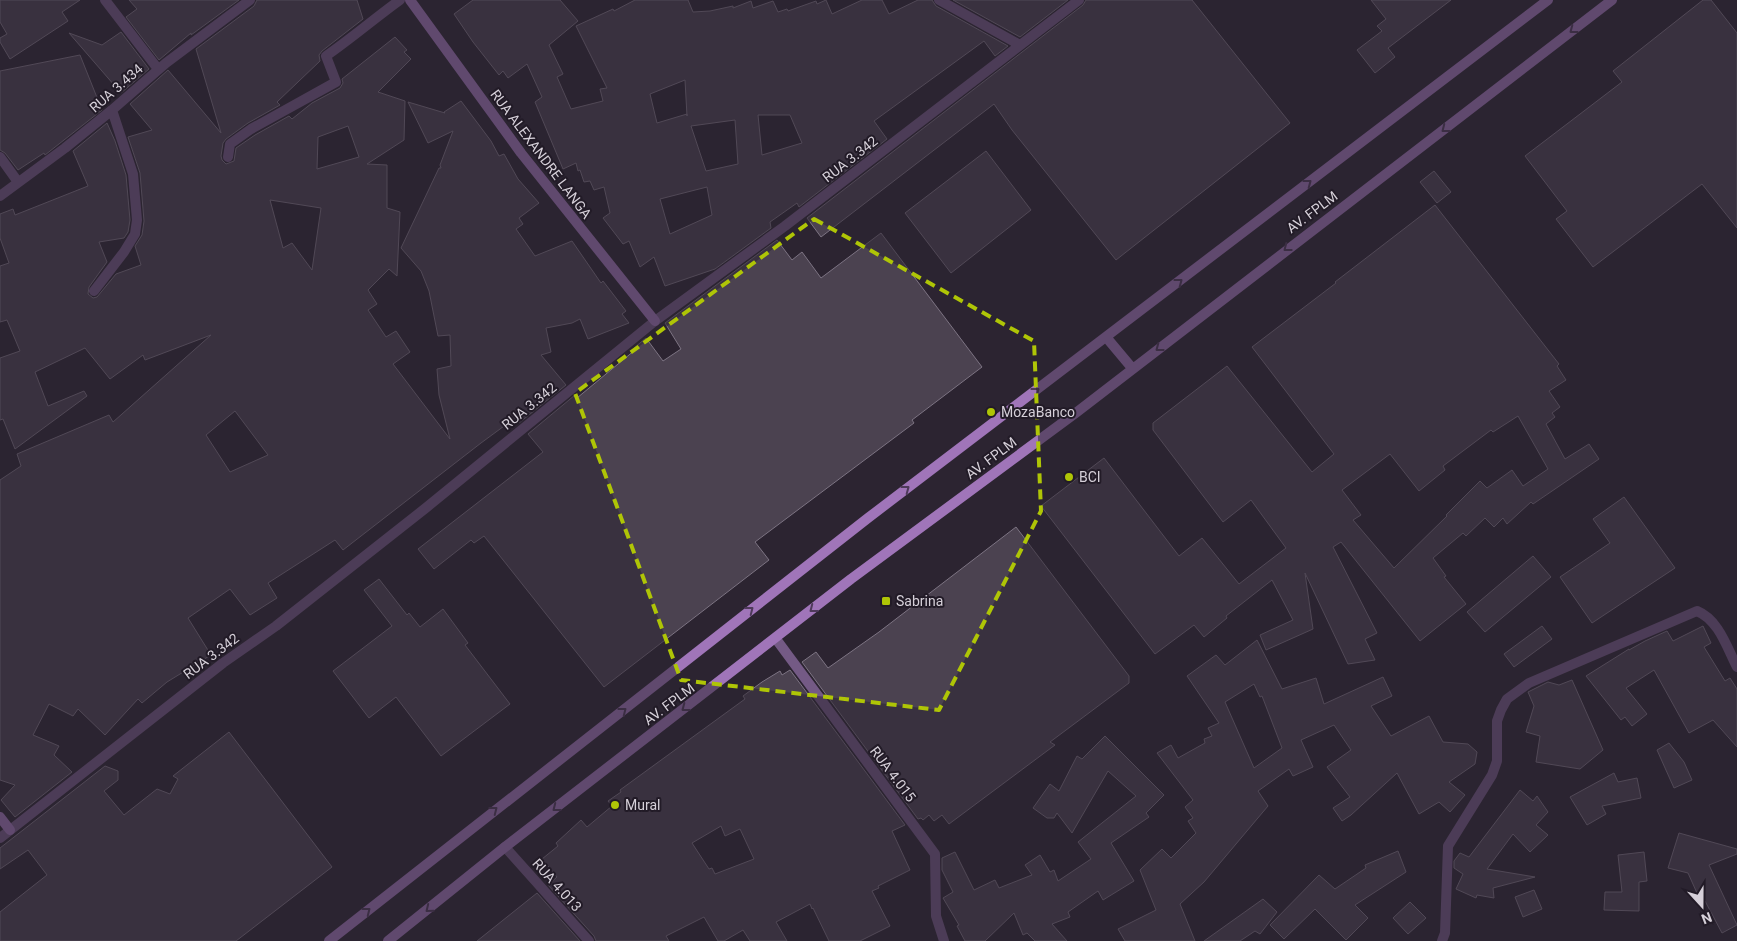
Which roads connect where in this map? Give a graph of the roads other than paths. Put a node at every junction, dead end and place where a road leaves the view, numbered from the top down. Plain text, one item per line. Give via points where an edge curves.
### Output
1 (105, 0) edge
2 (250, 0) edge
3 (400, 0) edge
4 (410, 0) edge
5 (939, 0) edge
6 (1079, 0) edge
7 (1548, 0) edge
8 (1612, 0) edge
9 (1020, 45) junction
10 (158, 69) junction
11 (112, 110) junction
12 (0, 157) edge
13 (228, 157) dead end
14 (18, 182) junction
15 (0, 196) edge
16 (94, 291) dead end
17 (655, 321) junction
18 (1106, 337) junction
19 (1132, 368) junction
20 (776, 639) junction
21 (1737, 667) edge
22 (0, 817) edge
23 (10, 830) junction
24 (0, 838) edge
25 (505, 847) junction
26 (329, 941) edge
27 (388, 941) edge
28 (589, 941) edge
29 (944, 941) edge
30 (1442, 941) edge

1 - 10 street
2 - 10 street, RUA 3.434
3 - 13 street via 326,56 336,82 251,129 230,144
4 - 17 main road, RUA ALEXANDRE LANGA via 521,153
5 - 9 street
6 - 9 street, RUA 3.342
18 -> 7 main road, AV. FPLM
8 -> 19 main road, AV. FPLM
9 - 17 street, RUA 3.342 via 785,226
10 - 11 street, RUA 3.434
11 - 14 street, RUA 3.434
11 - 16 street via 133,174 138,220 135,234 124,252
12 - 14 street
14 - 15 street, RUA 3.434
17 - 23 street, RUA 3.342 via 427,507
18 - 19 main road
26 -> 18 main road, AV. FPLM via 860,524
19 -> 20 main road, AV. FPLM
20 -> 25 main road, AV. FPLM
20 - 29 street, RUA 4.015 via 936,854 936,916
21 - 30 street via 1712,622 1698,611 1529,683 1507,699 1497,720 1497,761 1492,774 1448,846
22 - 23 main road
23 - 24 street, RUA 3.342
25 -> 27 main road, AV. FPLM
25 - 28 street, RUA 4.013

